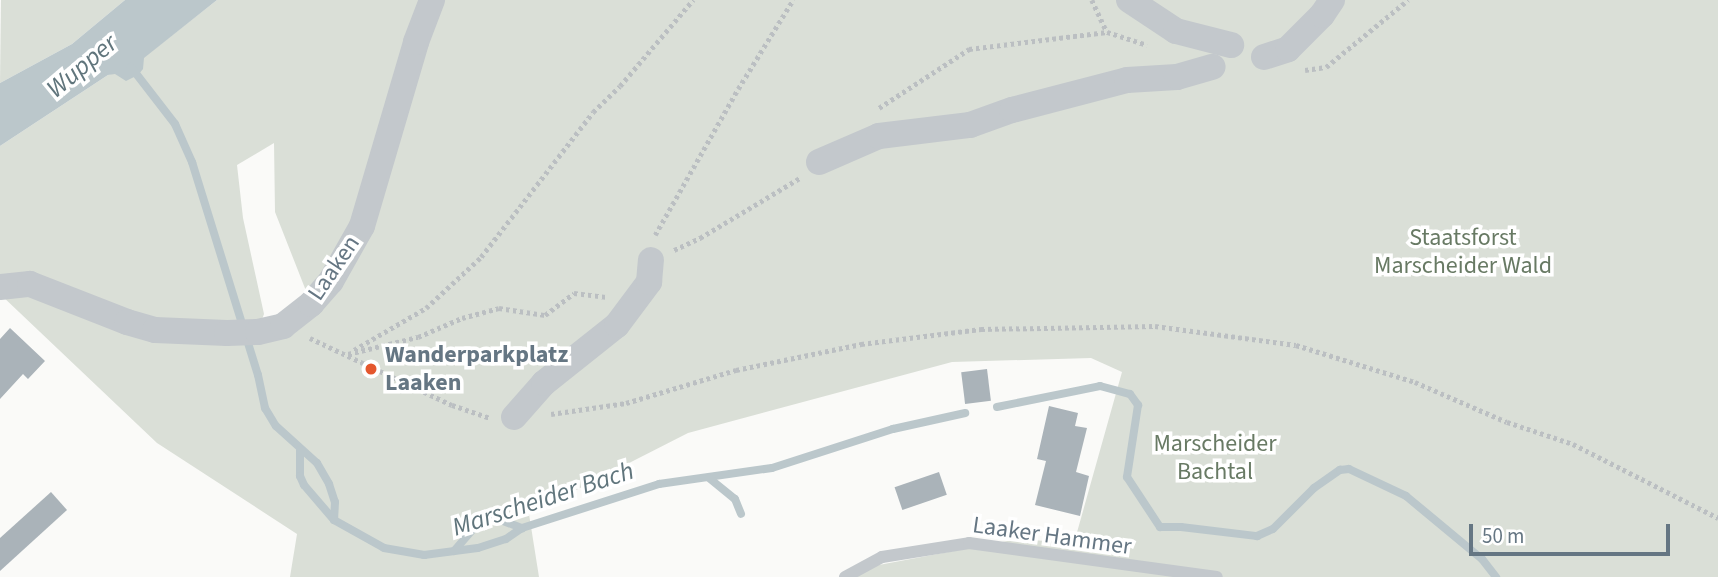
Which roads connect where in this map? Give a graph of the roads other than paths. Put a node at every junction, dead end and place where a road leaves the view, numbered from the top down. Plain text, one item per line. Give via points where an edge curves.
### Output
1 (432, 0) edge
2 (1129, 0) edge
3 (1332, 0) edge
4 (1231, 45) dead end
5 (1264, 57) dead end
6 (1213, 67) dead end
7 (819, 162) dead end
8 (651, 260) road end
9 (0, 287) edge
10 (514, 417) road end
11 (845, 577) edge
12 (1217, 577) edge

1 - 9 street, Laaken via 362,226 331,281 311,304 271,329 227,333 155,330 30,284
2 - 4 street via 1176,31
3 - 5 street via 1288,49
6 - 7 street via 1177,77 1127,80 970,125 879,136
8 - 10 street via 649,282 617,325 544,383
11 - 12 lane, Laaker Hammer via 882,557 969,543

